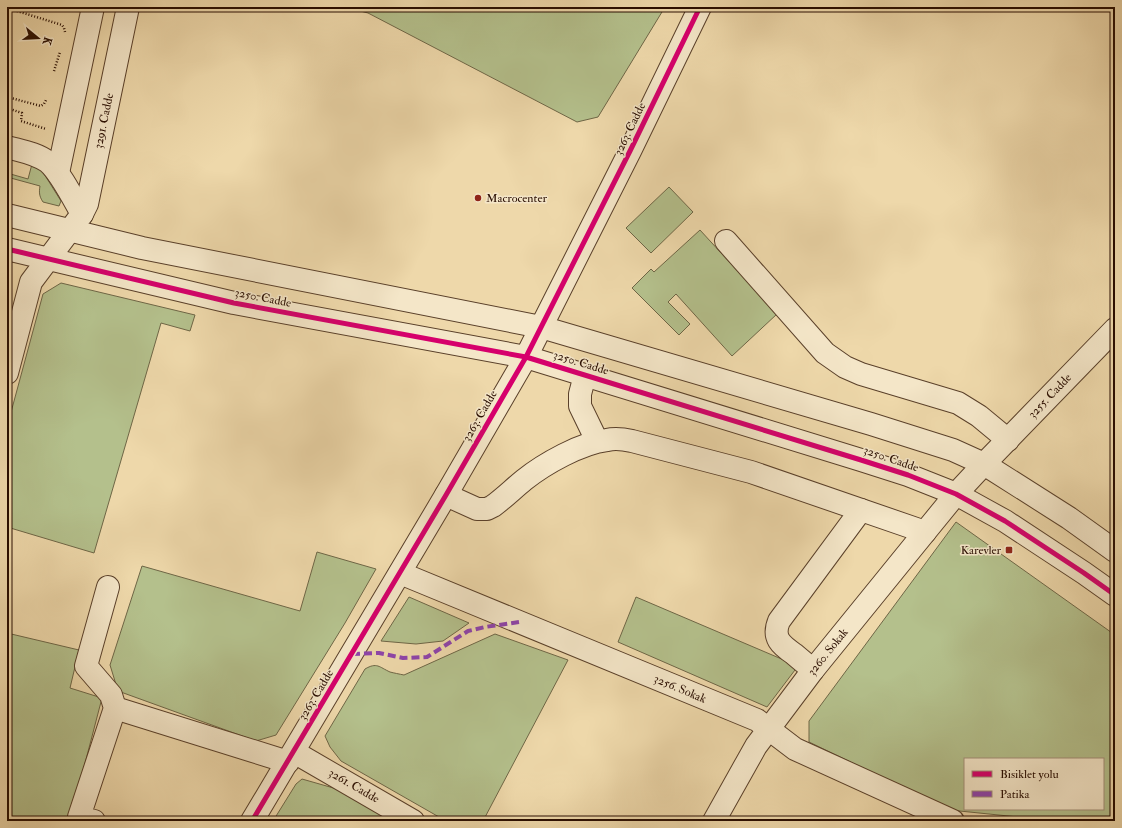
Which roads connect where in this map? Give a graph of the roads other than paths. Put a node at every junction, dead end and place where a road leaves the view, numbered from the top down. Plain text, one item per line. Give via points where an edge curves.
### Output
1 (93, 7) edge
2 (128, 7) edge
3 (700, 7) edge
4 (7, 147) edge
5 (58, 173) junction
6 (7, 214) edge
7 (76, 222) junction
8 (726, 241) dead end
9 (7, 249) edge
10 (49, 260) junction
11 (541, 327) junction
12 (1115, 329) edge
13 (526, 357) junction
14 (7, 373) edge
15 (585, 375) junction
16 (1008, 440) junction
17 (597, 442) junction
18 (984, 464) junction
19 (956, 494) junction
20 (446, 495) junction
21 (861, 510) junction
22 (925, 532) junction
23 (1115, 551) edge
24 (400, 573) junction
25 (108, 587) dead end
26 (1115, 595) edge
27 (813, 670) junction
28 (115, 708) junction
29 (769, 729) junction
30 (291, 757) junction
31 (94, 821) edge
32 (252, 821) edge
33 (413, 821) edge
34 (714, 821) edge
35 (953, 821) edge

1 - 5 street
2 - 7 street, 3291. Cadde via 87,204
3 - 11 street, 3263. Cadde
4 - 5 street via 39,157
5 - 7 street
6 - 7 street, 3250. Cadde
7 - 10 street, 3291. Cadde
7 - 11 street, 3250. Cadde via 142,248
8 - 16 street via 825,353 845,367 862,374 958,403 979,416
9 - 10 street, 3250. Cadde
10 - 13 street, 3250. Cadde via 234,303
10 - 14 street, 3291. Cadde via 31,282
11 - 13 street, 3263. Cadde
11 - 18 street, 3250. Cadde via 872,424 953,450
12 - 16 street, 3255. Cadde
13 - 15 street, 3250. Cadde
13 - 20 street, 3263. Cadde
15 - 17 street via 580,406
15 - 19 street, 3250. Cadde via 901,473
16 - 18 street, 3255. Cadde
17 - 20 street via 549,463 493,506 477,509
17 - 21 street via 614,439 632,441 751,472
18 - 19 street, 3255. Cadde
18 - 23 street, 3250. Cadde via 1069,518
19 - 22 street, 3260. Sokak
19 - 26 street, 3250. Cadde via 1005,521
20 - 24 street, 3263. Cadde
21 - 22 street
21 - 27 street via 776,626 778,639 782,645
22 - 27 street, 3260. Sokak
24 - 29 street, 3256. Sokak via 757,720
24 - 30 street, 3263. Cadde
25 - 28 street via 86,666 111,695
27 - 29 street, 3260. Sokak
28 - 30 street, 3261. Cadde
28 - 31 street via 79,817
29 - 34 street, 3260. Sokak via 756,746
29 - 35 street, 3256. Sokak via 795,749
30 - 32 street, 3263. Cadde
30 - 33 street, 3261. Cadde

